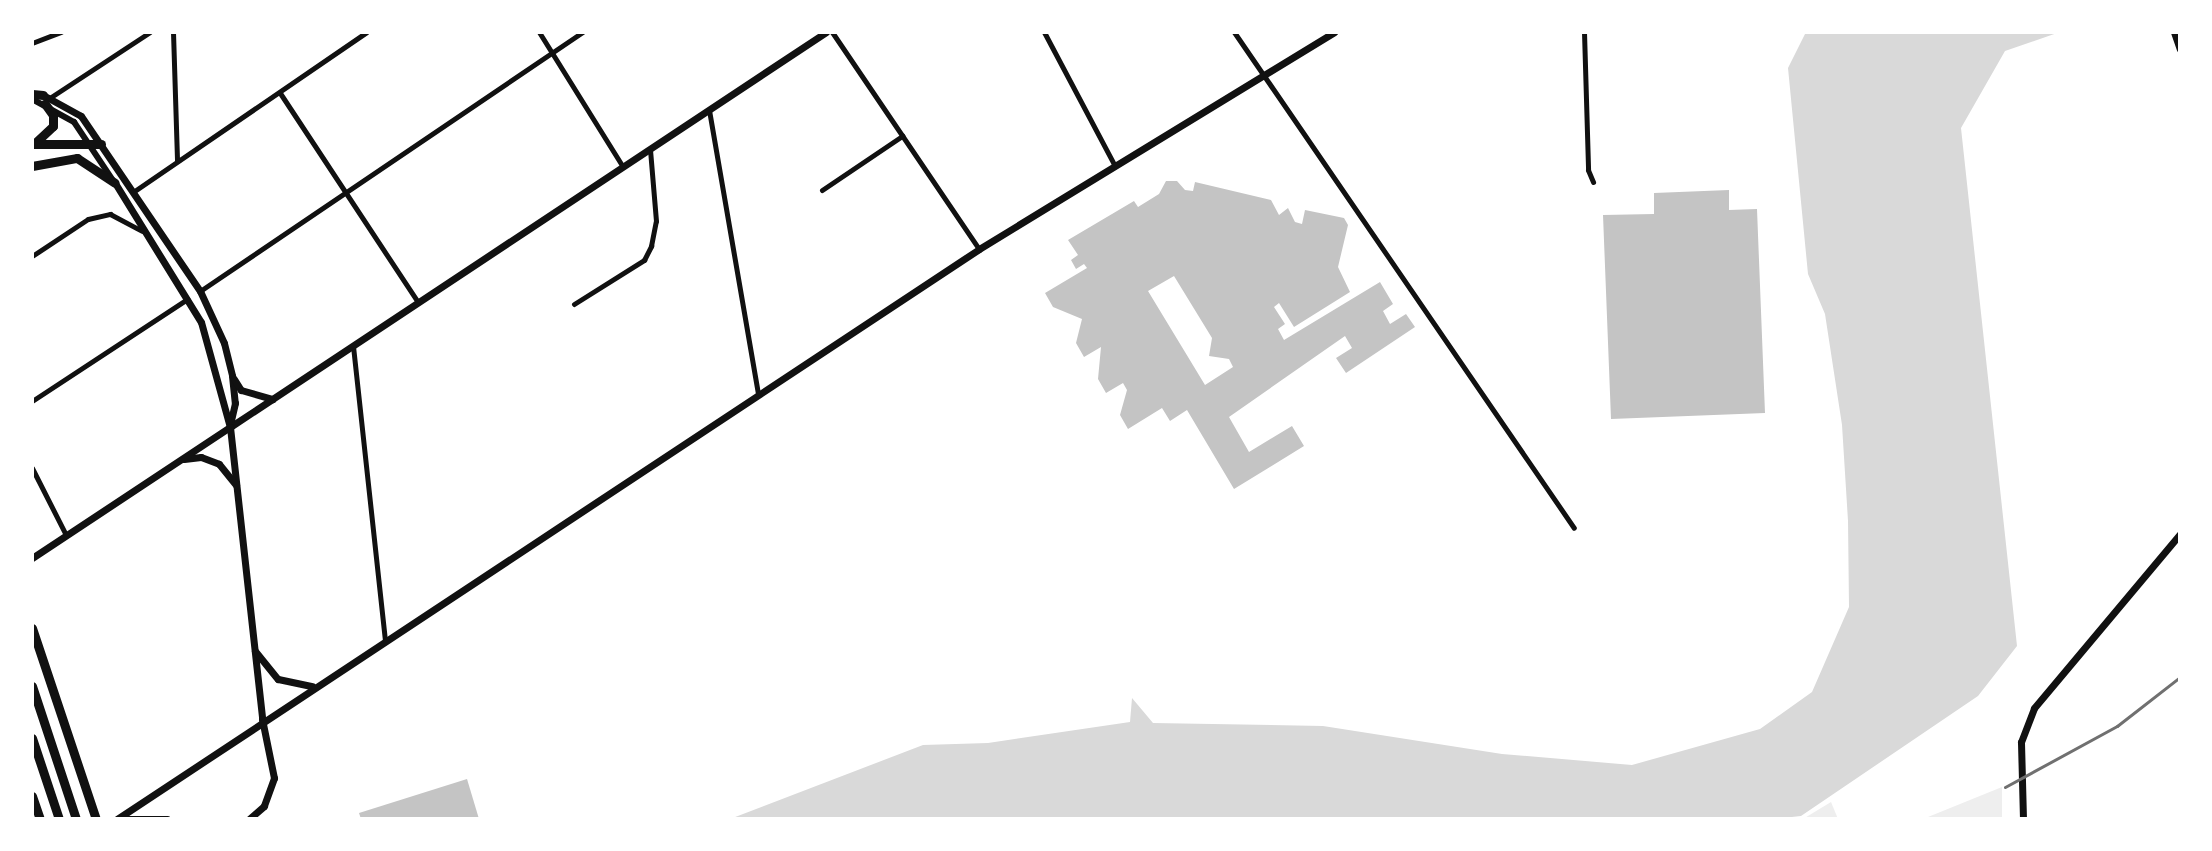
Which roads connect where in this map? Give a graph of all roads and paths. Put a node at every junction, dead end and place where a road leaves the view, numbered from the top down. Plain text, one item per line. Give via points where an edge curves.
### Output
1 (61, 32) edge
2 (150, 32) edge
3 (173, 32) edge
4 (367, 32) edge
5 (539, 32) edge
6 (583, 32) edge
7 (826, 32) edge
8 (832, 32) edge
9 (1044, 32) edge
10 (1234, 32) edge
11 (1334, 32) edge
12 (1584, 32) edge
13 (2174, 32) edge
14 (32, 43) edge
15 (2180, 49) edge
16 (552, 52) junction
17 (1263, 76) junction
18 (280, 93) junction
19 (32, 94) edge
20 (46, 99) junction
21 (709, 110) junction
22 (902, 136) junction
23 (89, 142) junction
24 (32, 143) edge
25 (101, 144) junction
26 (650, 149) junction
27 (177, 162) junction
28 (32, 166) edge
29 (1115, 166) junction
30 (623, 167) junction
31 (1593, 182) dead end
32 (115, 183) junction
33 (822, 190) dead end
34 (133, 192) junction
35 (347, 194) junction
36 (150, 236) junction
37 (979, 249) junction
38 (32, 256) edge
39 (200, 291) junction
40 (188, 299) junction
41 (418, 302) junction
42 (574, 304) dead end
43 (353, 346) junction
44 (232, 376) junction
45 (758, 395) junction
46 (273, 399) junction
47 (32, 401) edge
48 (230, 427) junction
49 (182, 459) junction
50 (32, 468) edge
51 (237, 486) junction
52 (1574, 528) dead end
53 (2180, 534) edge
54 (66, 535) junction
55 (32, 558) edge
56 (32, 628) edge
57 (385, 642) junction
58 (253, 648) junction
59 (32, 686) edge
60 (314, 686) junction
61 (262, 719) junction
62 (32, 738) edge
63 (32, 796) edge
64 (39, 816) edge
65 (59, 819) edge
66 (76, 819) edge
67 (96, 819) edge
68 (117, 819) edge
69 (123, 819) edge
70 (167, 819) edge
71 (249, 819) edge
72 (2023, 819) edge

1 - 14 street
2 - 20 street
3 - 27 street
4 - 18 street
5 - 16 street
6 - 16 street
7 - 21 main road
8 - 22 street
9 - 29 street
10 - 17 street
11 - 17 main road
12 - 31 street via 1588,170
13 - 15 main road
16 - 30 street
16 - 35 street
17 - 29 main road
17 - 52 street
18 - 27 street
18 - 35 street
19 - 20 highway
20 - 23 street
20 - 24 highway via 53,126
20 - 25 main road via 81,116
21 - 26 main road
21 - 45 street
22 - 33 street
22 - 37 street
23 - 24 highway
23 - 25 highway
23 - 32 street
25 - 34 main road
26 - 30 main road
26 - 42 street via 656,221 651,246 644,260
27 - 34 street
28 - 32 highway via 77,158
29 - 37 main road
30 - 41 main road
32 - 36 main road
34 - 39 main road
35 - 39 street
35 - 41 street
36 - 38 street via 110,214 88,219
36 - 40 main road
37 - 45 main road
39 - 44 main road via 224,343
40 - 47 street
40 - 48 main road via 211,348
41 - 43 main road
43 - 46 main road
43 - 57 street
44 - 46 main road via 241,390
44 - 48 main road via 235,403
45 - 57 main road
46 - 48 main road
48 - 49 main road
48 - 51 main road
49 - 51 main road via 201,457 219,464
49 - 54 main road
50 - 54 street
51 - 58 main road
53 - 72 main road via 2034,708 2021,742
54 - 55 main road
56 - 67 highway
57 - 60 main road
58 - 60 main road via 278,679
58 - 61 main road
59 - 66 highway
60 - 61 main road
61 - 68 main road
61 - 71 main road via 274,778 264,806
62 - 65 highway
63 - 64 highway
69 - 70 main road

